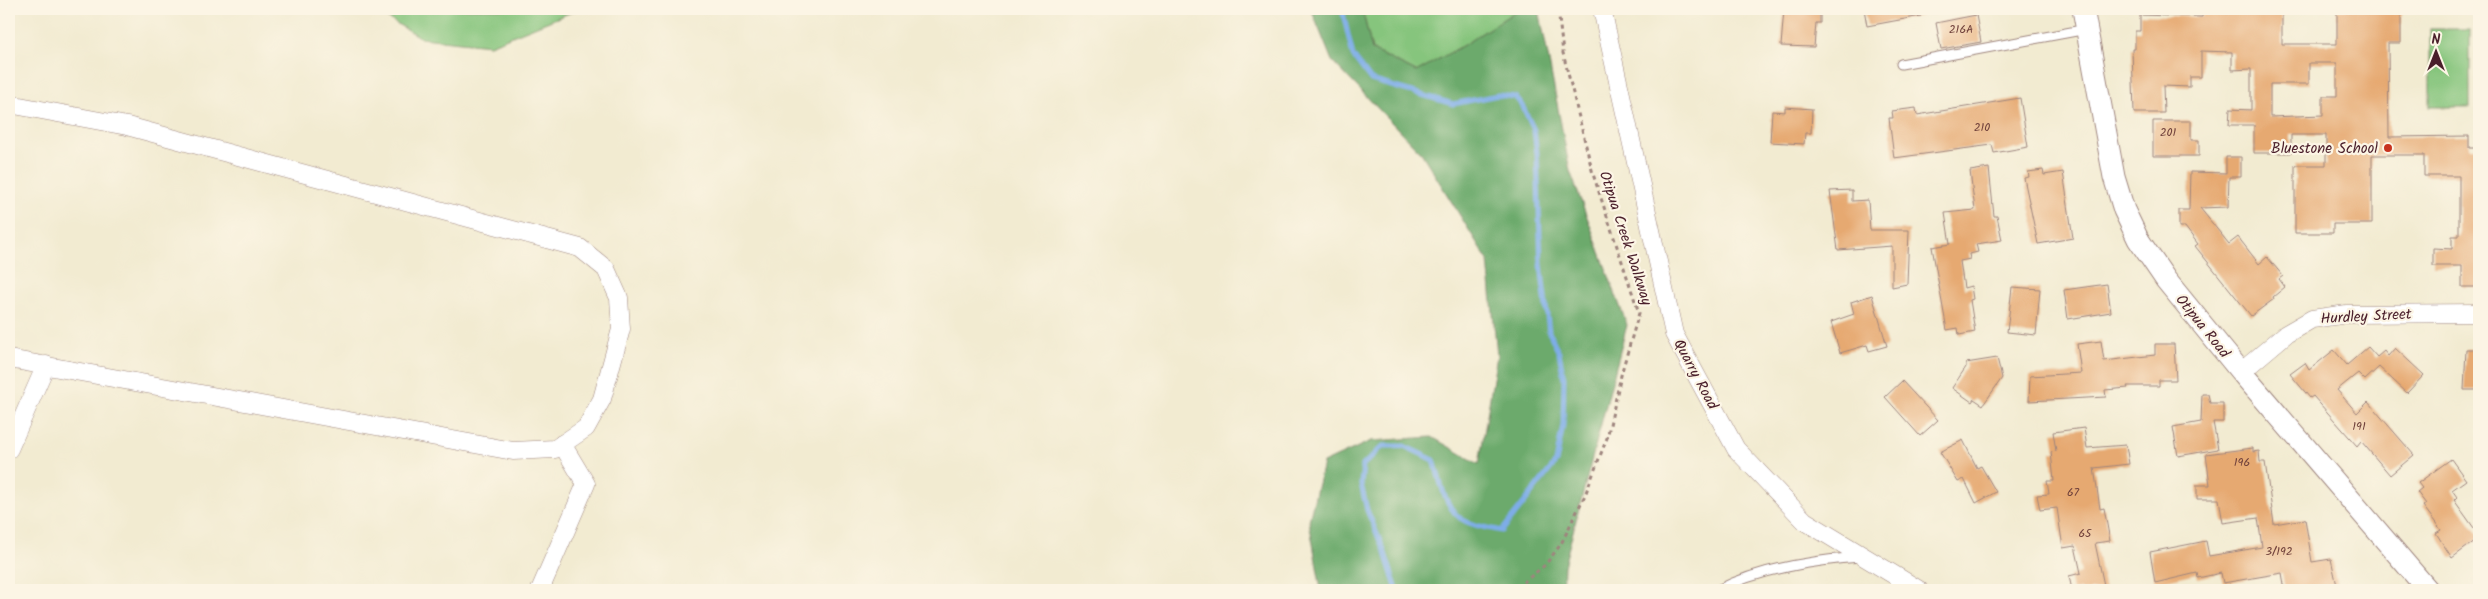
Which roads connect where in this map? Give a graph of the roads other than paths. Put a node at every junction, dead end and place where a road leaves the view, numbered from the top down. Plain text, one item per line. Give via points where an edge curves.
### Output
1 (1602, 9) edge
2 (2085, 19) edge
3 (1901, 64) dead end
4 (9, 104) edge
5 (2479, 313) edge
6 (9, 358) edge
7 (46, 365) junction
8 (2242, 372) junction
9 (562, 444) junction
10 (9, 449) edge
11 (1863, 557) junction
12 (540, 590) edge
13 (1718, 590) edge
14 (1919, 590) edge
15 (2428, 590) edge

1 - 11 street, Quarry Road via 1674,334 1736,449 1806,521
2 - 3 lane
2 - 8 street, Otipua Road via 2114,177 2130,225 2166,280
4 - 9 street via 127,126 580,248 606,269 619,298 621,330 602,399 586,428
5 - 8 street, Hurdley Street via 2347,314 2312,319 2286,334
6 - 7 street
7 - 9 street via 513,451 555,449
7 - 10 street
8 - 15 street, Otipua Road
9 - 12 street via 586,484
11 - 13 lane via 1782,569
11 - 14 street, Quarry Road

